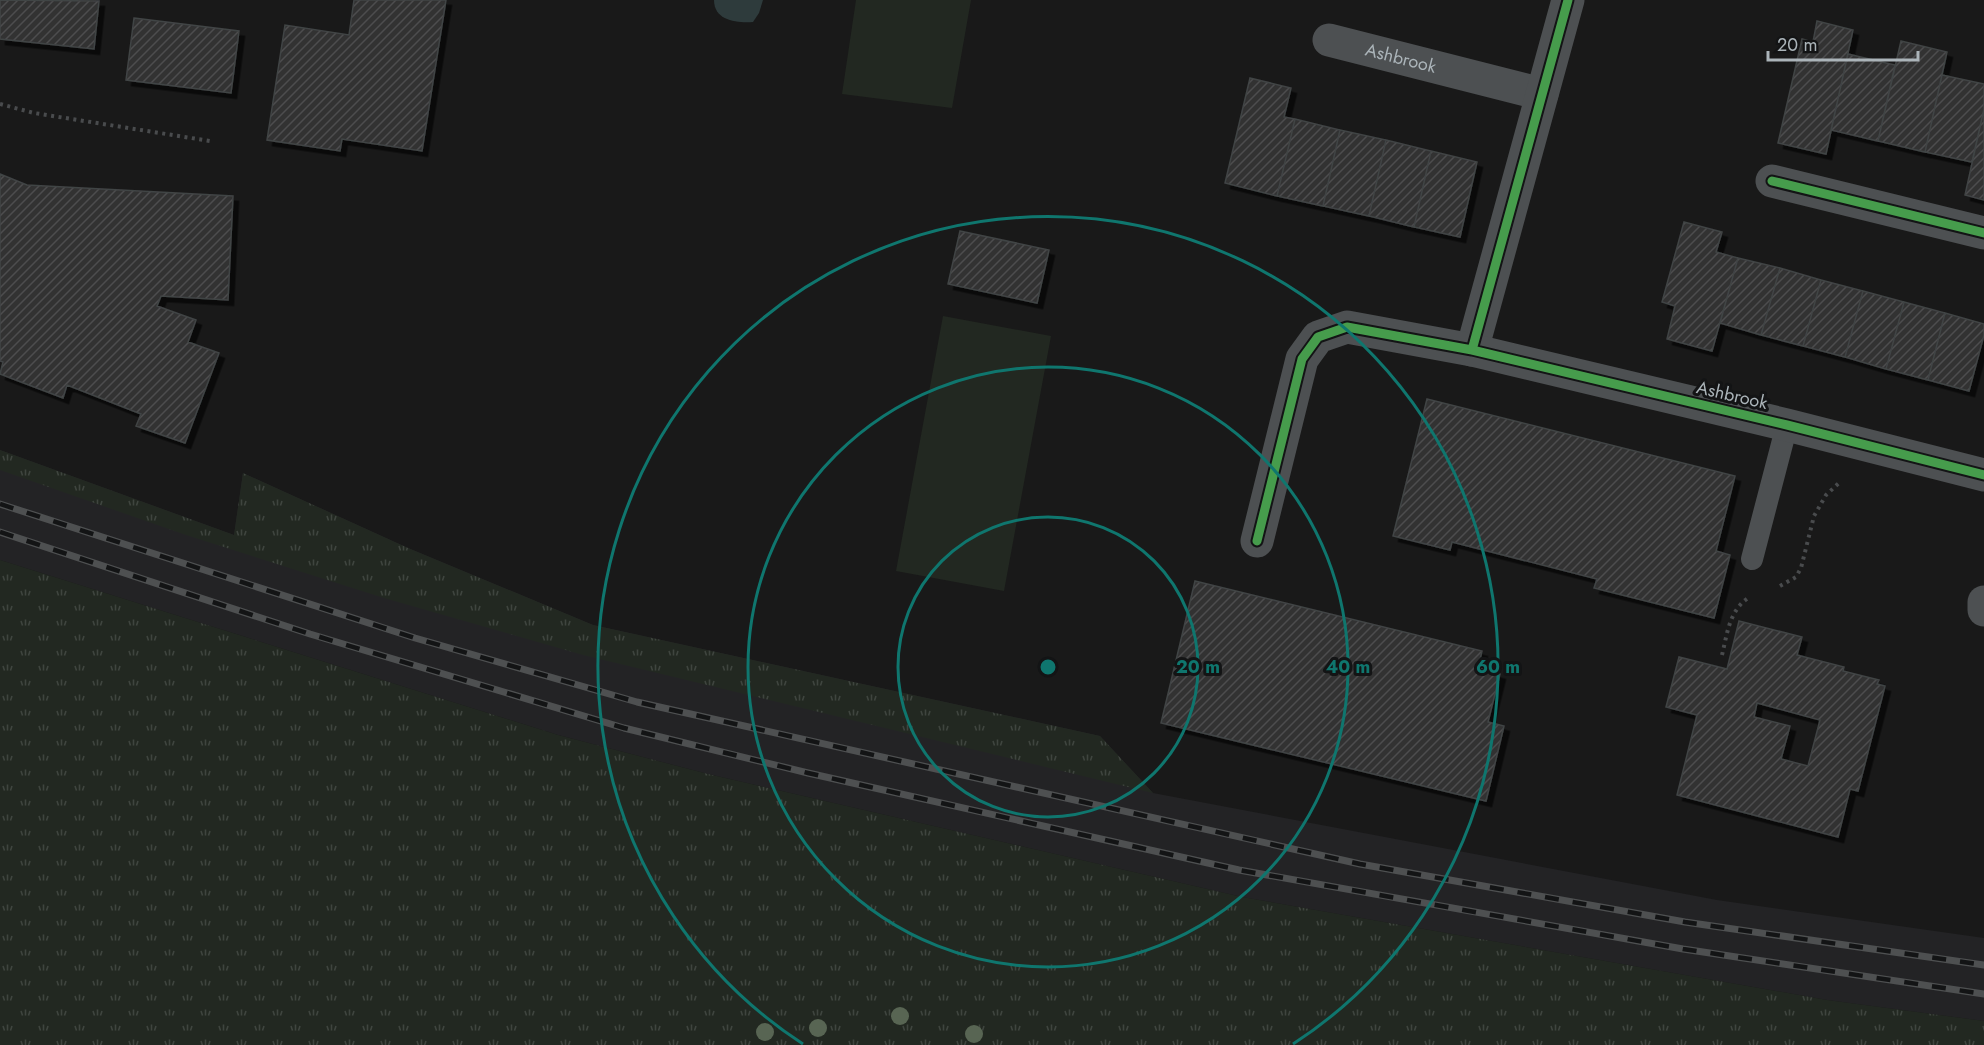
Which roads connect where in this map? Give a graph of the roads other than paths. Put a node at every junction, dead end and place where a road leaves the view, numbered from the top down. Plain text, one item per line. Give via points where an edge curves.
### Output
1 (1568, 0) edge
2 (1329, 40) dead end
3 (1542, 94) junction
4 (1772, 181) dead end
5 (1984, 233) edge
6 (1472, 350) junction
7 (1787, 425) junction
8 (1984, 475) edge
9 (1257, 541) dead end
10 (1752, 559) dead end
11 (1984, 602) edge
12 (1984, 610) edge

1 - 3 street
2 - 3 street, Ashbrook
3 - 6 street
4 - 5 street
6 - 7 street, Ashbrook
6 - 9 street, Ashbrook via 1347,327 1318,337 1302,359
7 - 8 street, Ashbrook
7 - 10 lane
11 - 12 street

